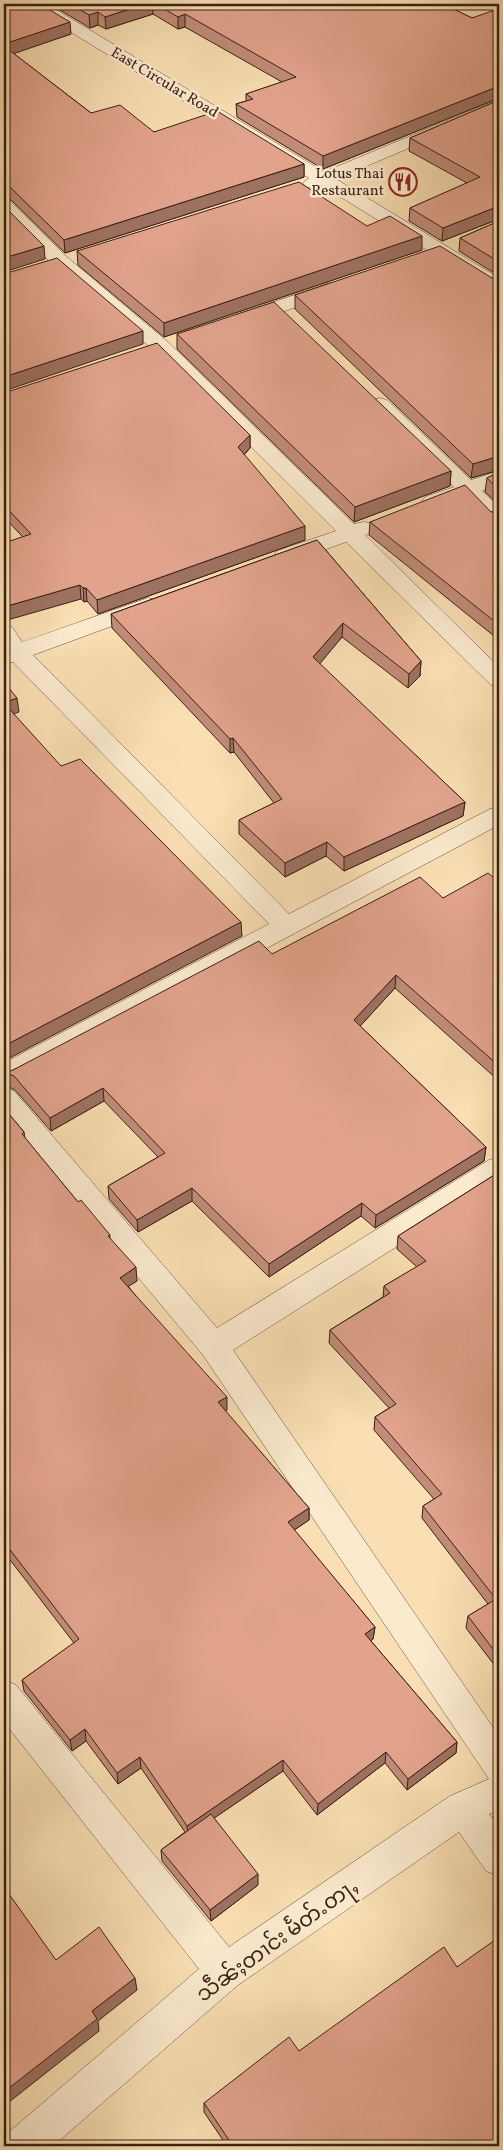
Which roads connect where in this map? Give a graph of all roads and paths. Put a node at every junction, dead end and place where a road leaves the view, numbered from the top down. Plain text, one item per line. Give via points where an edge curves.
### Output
1 (36, 4) edge
2 (499, 104) edge
3 (325, 179) junction
4 (297, 188) edge
5 (4, 205) edge
6 (449, 247) junction
7 (422, 257) edge
8 (350, 282) edge
9 (499, 286) edge
10 (224, 325) edge
11 (363, 388) edge
12 (499, 477) edge
13 (469, 488) junction
14 (414, 509) edge
15 (387, 519) edge
16 (499, 519) edge
17 (350, 533) junction
18 (267, 563) edge
19 (165, 599) edge
20 (8, 647) edge
21 (499, 680) edge
22 (499, 815) edge
23 (286, 926) junction
24 (4, 1075) edge
25 (4, 1098) edge
26 (499, 1168) edge
27 (214, 1346) junction
28 (4, 1696) edge
29 (499, 1766) edge
30 (499, 1792) edge
31 (463, 1808) junction
32 (499, 1858) edge
33 (225, 1972) junction
34 (23, 2146) edge

1 - 3 street, East Circular Road
2 - 3 street
3 - 4 street
3 - 6 street, East Circular Road
5 - 17 street via 61,262 161,347
6 - 7 street
6 - 9 street, East Circular Road
8 - 10 street via 285,314
11 - 13 street
12 - 13 street
13 - 14 street
13 - 16 street
15 - 17 street
17 - 18 street
17 - 21 street
19 - 20 street
20 - 23 street
22 - 23 street
23 - 24 street
25 - 27 street
26 - 27 street
27 - 29 street
28 - 33 street
30 - 31 street, သဵၼ်ႈတၢင်း မႅတ်ႉတႃႇ
31 - 32 street
31 - 33 street, သဵၼ်ႈတၢင်း မႅတ်ႉတႃႇ
33 - 34 street, သဵၼ်ႈတၢင်း မႅတ်ႉတႃႇ

